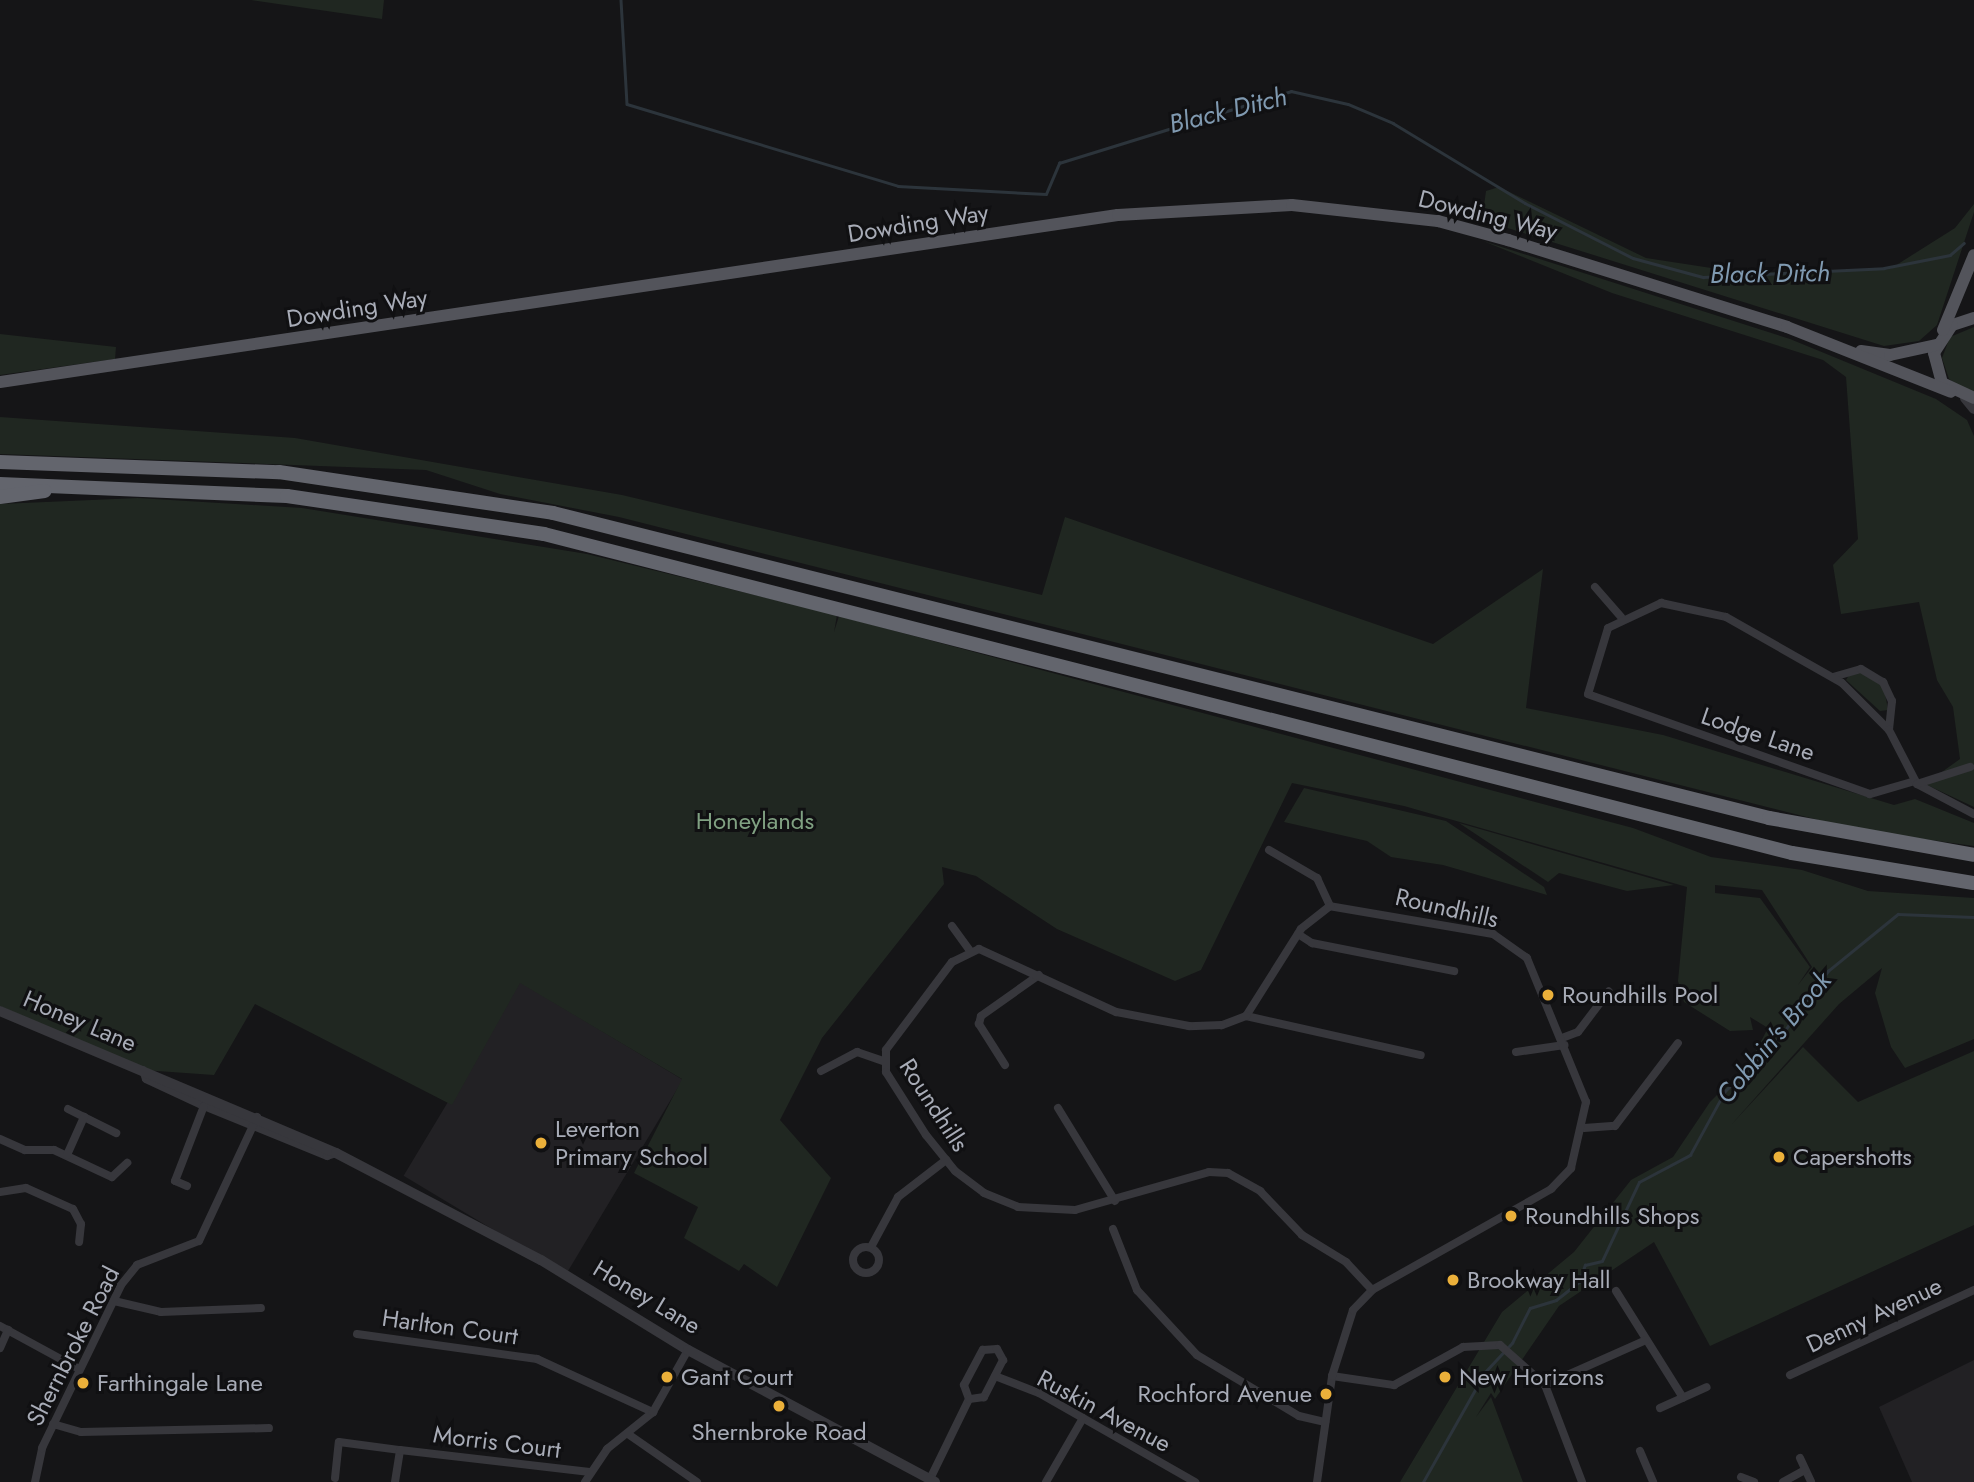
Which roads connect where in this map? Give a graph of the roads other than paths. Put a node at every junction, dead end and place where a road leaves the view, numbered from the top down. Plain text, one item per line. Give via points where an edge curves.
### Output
1 (1974, 255) edge
2 (1974, 318) edge
3 (1938, 341) junction
4 (1830, 344) junction
5 (0, 382) edge
6 (1951, 392) junction
7 (1970, 398) edge
8 (1974, 409) edge
9 (0, 462) edge
10 (0, 484) edge
11 (95, 484) junction
12 (0, 497) edge
13 (1595, 587) dead end
14 (1621, 617) junction
15 (1833, 677) junction
16 (1889, 730) junction
17 (1970, 767) dead end
18 (1916, 783) junction
19 (1974, 814) edge
20 (1269, 850) dead end
21 (1974, 855) edge
22 (1974, 883) edge
23 (1330, 906) junction
24 (952, 926) dead end
25 (1298, 934) junction
26 (970, 951) junction
27 (1454, 971) dead end
28 (1039, 975) junction
29 (1609, 991) dead end
30 (0, 1011) edge
31 (1246, 1016) junction
32 (1563, 1042) junction
33 (1678, 1043) dead end
34 (1516, 1052) dead end
35 (1421, 1055) dead end
36 (883, 1061) junction
37 (1005, 1065) dead end
38 (143, 1070) junction
39 (821, 1071) dead end
40 (204, 1106) junction
41 (1058, 1108) dead end
42 (68, 1109) dead end
43 (84, 1117) junction
44 (255, 1121) junction
45 (1584, 1128) junction
46 (116, 1133) dead end
47 (0, 1139) edge
48 (66, 1155) junction
49 (946, 1160) junction
50 (127, 1163) dead end
51 (187, 1186) dead end
52 (0, 1192) edge
53 (1115, 1201) junction
54 (1113, 1229) dead end
55 (79, 1242) dead end
56 (871, 1247) dead end
57 (1372, 1290) junction
58 (1974, 1290) edge
59 (1616, 1291) dead end
60 (114, 1300) junction
61 (261, 1308) dead end
62 (4, 1328) edge
63 (357, 1334) dead end
64 (1646, 1340) junction
65 (0, 1348) edge
66 (688, 1350) junction
67 (79, 1369) junction
68 (1790, 1375) dead end
69 (995, 1376) junction
70 (1332, 1376) junction
71 (1545, 1385) junction
72 (1707, 1387) dead end
73 (1683, 1398) junction
74 (969, 1399) junction
75 (1660, 1408) dead end
76 (653, 1412) junction
77 (1083, 1418) junction
78 (1325, 1422) junction
79 (53, 1423) junction
80 (269, 1428) dead end
81 (628, 1434) junction
82 (400, 1451) junction
83 (1640, 1451) dead end
84 (1800, 1458) dead end
85 (1805, 1470) junction
86 (590, 1472) junction
87 (1741, 1477) dead end
88 (335, 1478) dead end
89 (932, 1480) edge
90 (35, 1482) edge
91 (395, 1482) edge
92 (585, 1482) edge
93 (697, 1482) edge
94 (1046, 1482) edge
95 (1195, 1482) edge
96 (1317, 1482) edge
97 (1582, 1482) edge
98 (1653, 1482) edge
99 (1754, 1482) edge
100 (1783, 1482) edge
101 (1811, 1482) edge

1 - 3 main road
2 - 3 main road, Dowding Way
3 - 4 main road, Dowding Way via 1890,355
3 - 6 main road via 1936,373
4 - 5 main road, Dowding Way via 1632,276 1438,221 1292,205 1221,206 1118,215
4 - 6 main road, Dowding Way
6 - 7 main road, Dowding Way
7 - 8 street
9 - 21 highway via 279,472 553,513 1769,818
10 - 11 highway
11 - 12 highway
11 - 22 highway via 337,501 593,544 1767,846
13 - 14 street
14 - 15 street via 1661,603 1689,605 1726,617
14 - 18 street, Lodge Lane via 1608,628 1588,694 1870,794
15 - 16 street
15 - 16 street via 1861,669 1883,681 1892,701
16 - 18 street
17 - 18 street, Lodge Lane
18 - 19 street via 1926,793
20 - 23 street via 1317,878
23 - 25 street
23 - 32 street, Roundhills via 1473,929 1511,943 1528,958
24 - 26 street
25 - 27 street via 1312,943
25 - 31 street
26 - 28 street via 992,951
26 - 36 street, Roundhills via 952,962
28 - 31 street via 1150,1022 1222,1025
28 - 37 street via 981,1016 979,1024
29 - 32 street via 1578,1032
30 - 38 street, Honey Lane
31 - 35 street
32 - 34 street
32 - 45 street, Roundhills via 1586,1102
33 - 45 street via 1615,1126
36 - 39 street via 857,1052
36 - 49 street, Roundhills
38 - 40 street, Honey Lane via 146,1079
38 - 44 street, Honey Lane
40 - 44 street, Honey Lane
40 - 51 street via 175,1181
41 - 53 street
42 - 43 street
43 - 46 street
43 - 48 street
44 - 60 street, Shernbroke Road via 199,1241 137,1265
44 - 66 street, Honey Lane via 336,1153 541,1260
45 - 57 street, Roundhills via 1571,1168 1551,1189
47 - 48 street via 25,1150
48 - 50 street via 112,1177
49 - 53 street, Roundhills via 984,1193 1018,1207 1075,1210
49 - 56 street via 898,1197
52 - 55 street via 26,1188 73,1209 81,1224
53 - 57 street, Roundhills via 1209,1172 1228,1173 1260,1191 1302,1236 1346,1262
54 - 78 street via 1137,1290 1197,1355 1299,1416
57 - 70 street, Roundhills via 1342,1331
58 - 68 street, Denny Avenue
59 - 64 street
60 - 61 street via 161,1312
60 - 67 street, Shernbroke Road
62 - 65 street
62 - 67 street
63 - 76 street, Harlton Court via 537,1359
64 - 71 street
64 - 73 street
66 - 76 street
66 - 89 street, Honey Lane
67 - 79 street, Shernbroke Road
69 - 74 street via 984,1397
69 - 74 street via 1002,1354 983,1350 964,1385
69 - 77 street, Ruskin Avenue
70 - 71 street via 1394,1385 1463,1347 1500,1345
70 - 78 street, Roundhills
71 - 97 street
72 - 73 street
73 - 75 street
74 - 89 street
76 - 81 street
77 - 94 street
77 - 95 street, Ruskin Avenue
78 - 96 street, Roundhills
79 - 80 street via 81,1432
79 - 90 street, Shernbroke Road
81 - 86 street
81 - 93 street
82 - 86 street, Morris Court
82 - 88 street, Morris Court via 340,1442
82 - 91 street, Morris Court
83 - 98 street
84 - 85 street
85 - 100 street
85 - 101 street
86 - 92 street
87 - 99 street

